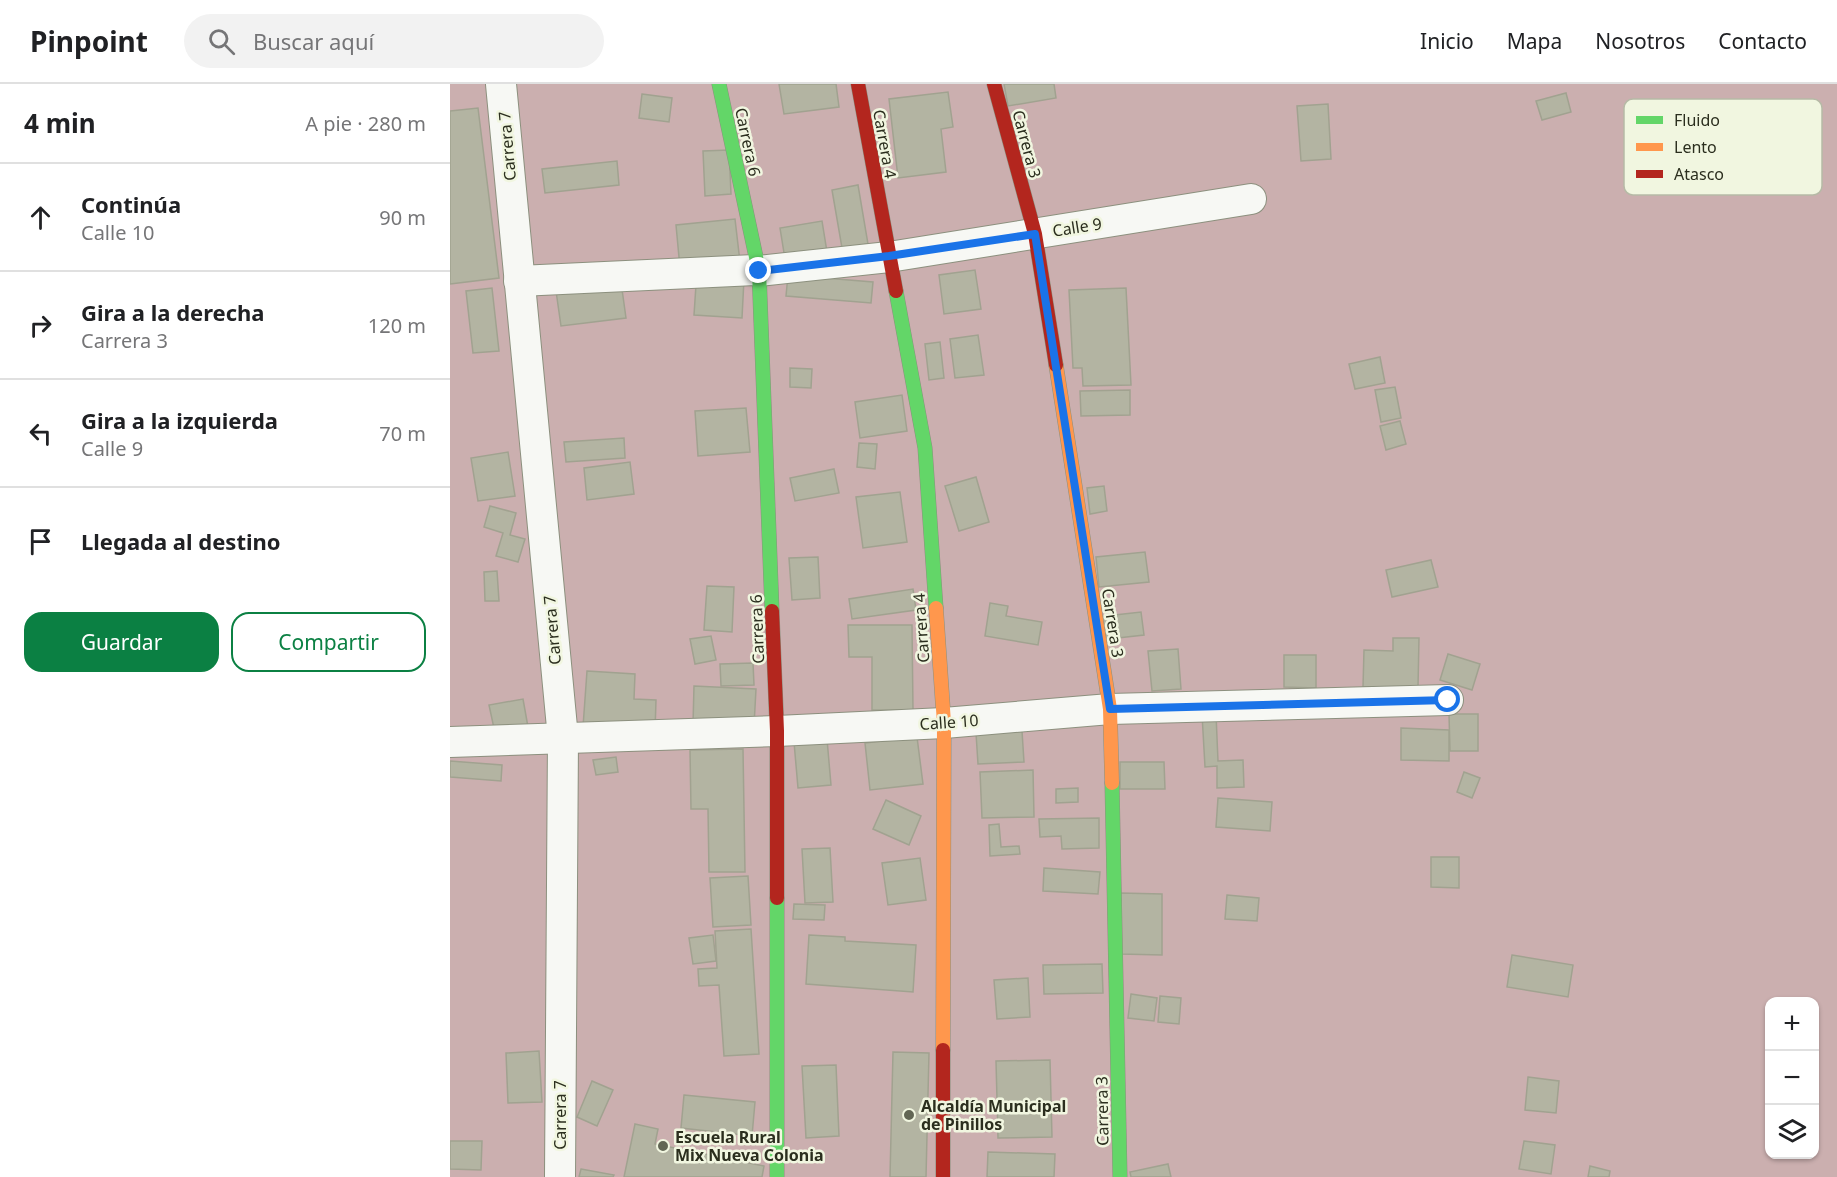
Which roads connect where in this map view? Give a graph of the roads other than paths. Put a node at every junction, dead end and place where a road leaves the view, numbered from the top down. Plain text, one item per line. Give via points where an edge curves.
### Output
1 (501, 84) edge
2 (719, 84) edge
3 (858, 84) edge
4 (994, 84) edge
5 (1251, 199) dead end
6 (1035, 234) junction
7 (889, 256) junction
8 (759, 271) junction
9 (519, 281) junction
10 (1448, 700) dead end
11 (1110, 709) junction
12 (944, 723) junction
13 (777, 731) junction
14 (563, 738) junction
15 (450, 742) edge
16 (560, 1177) edge
17 (777, 1177) edge
18 (943, 1177) edge
19 (1120, 1177) edge

1 - 9 street, Carrera 7
2 - 8 street, Carrera 6
3 - 7 street, Carrera 4
4 - 6 street, Carrera 3
5 - 6 street, Calle 9
6 - 7 street, Calle 9
6 - 11 street, Carrera 3
7 - 8 street, Calle 9
7 - 12 street, Carrera 4 via 925,448
8 - 9 street, Calle 9
8 - 13 street, Carrera 6
9 - 14 street, Carrera 7
10 - 11 street, Calle 10
11 - 12 street, Calle 10
11 - 19 street, Carrera 3
12 - 13 street, Calle 10
12 - 18 street, Carrera 4
13 - 14 street, Calle 10
13 - 17 street, Carrera 6
14 - 15 street, Calle 10
14 - 16 street, Carrera 7

